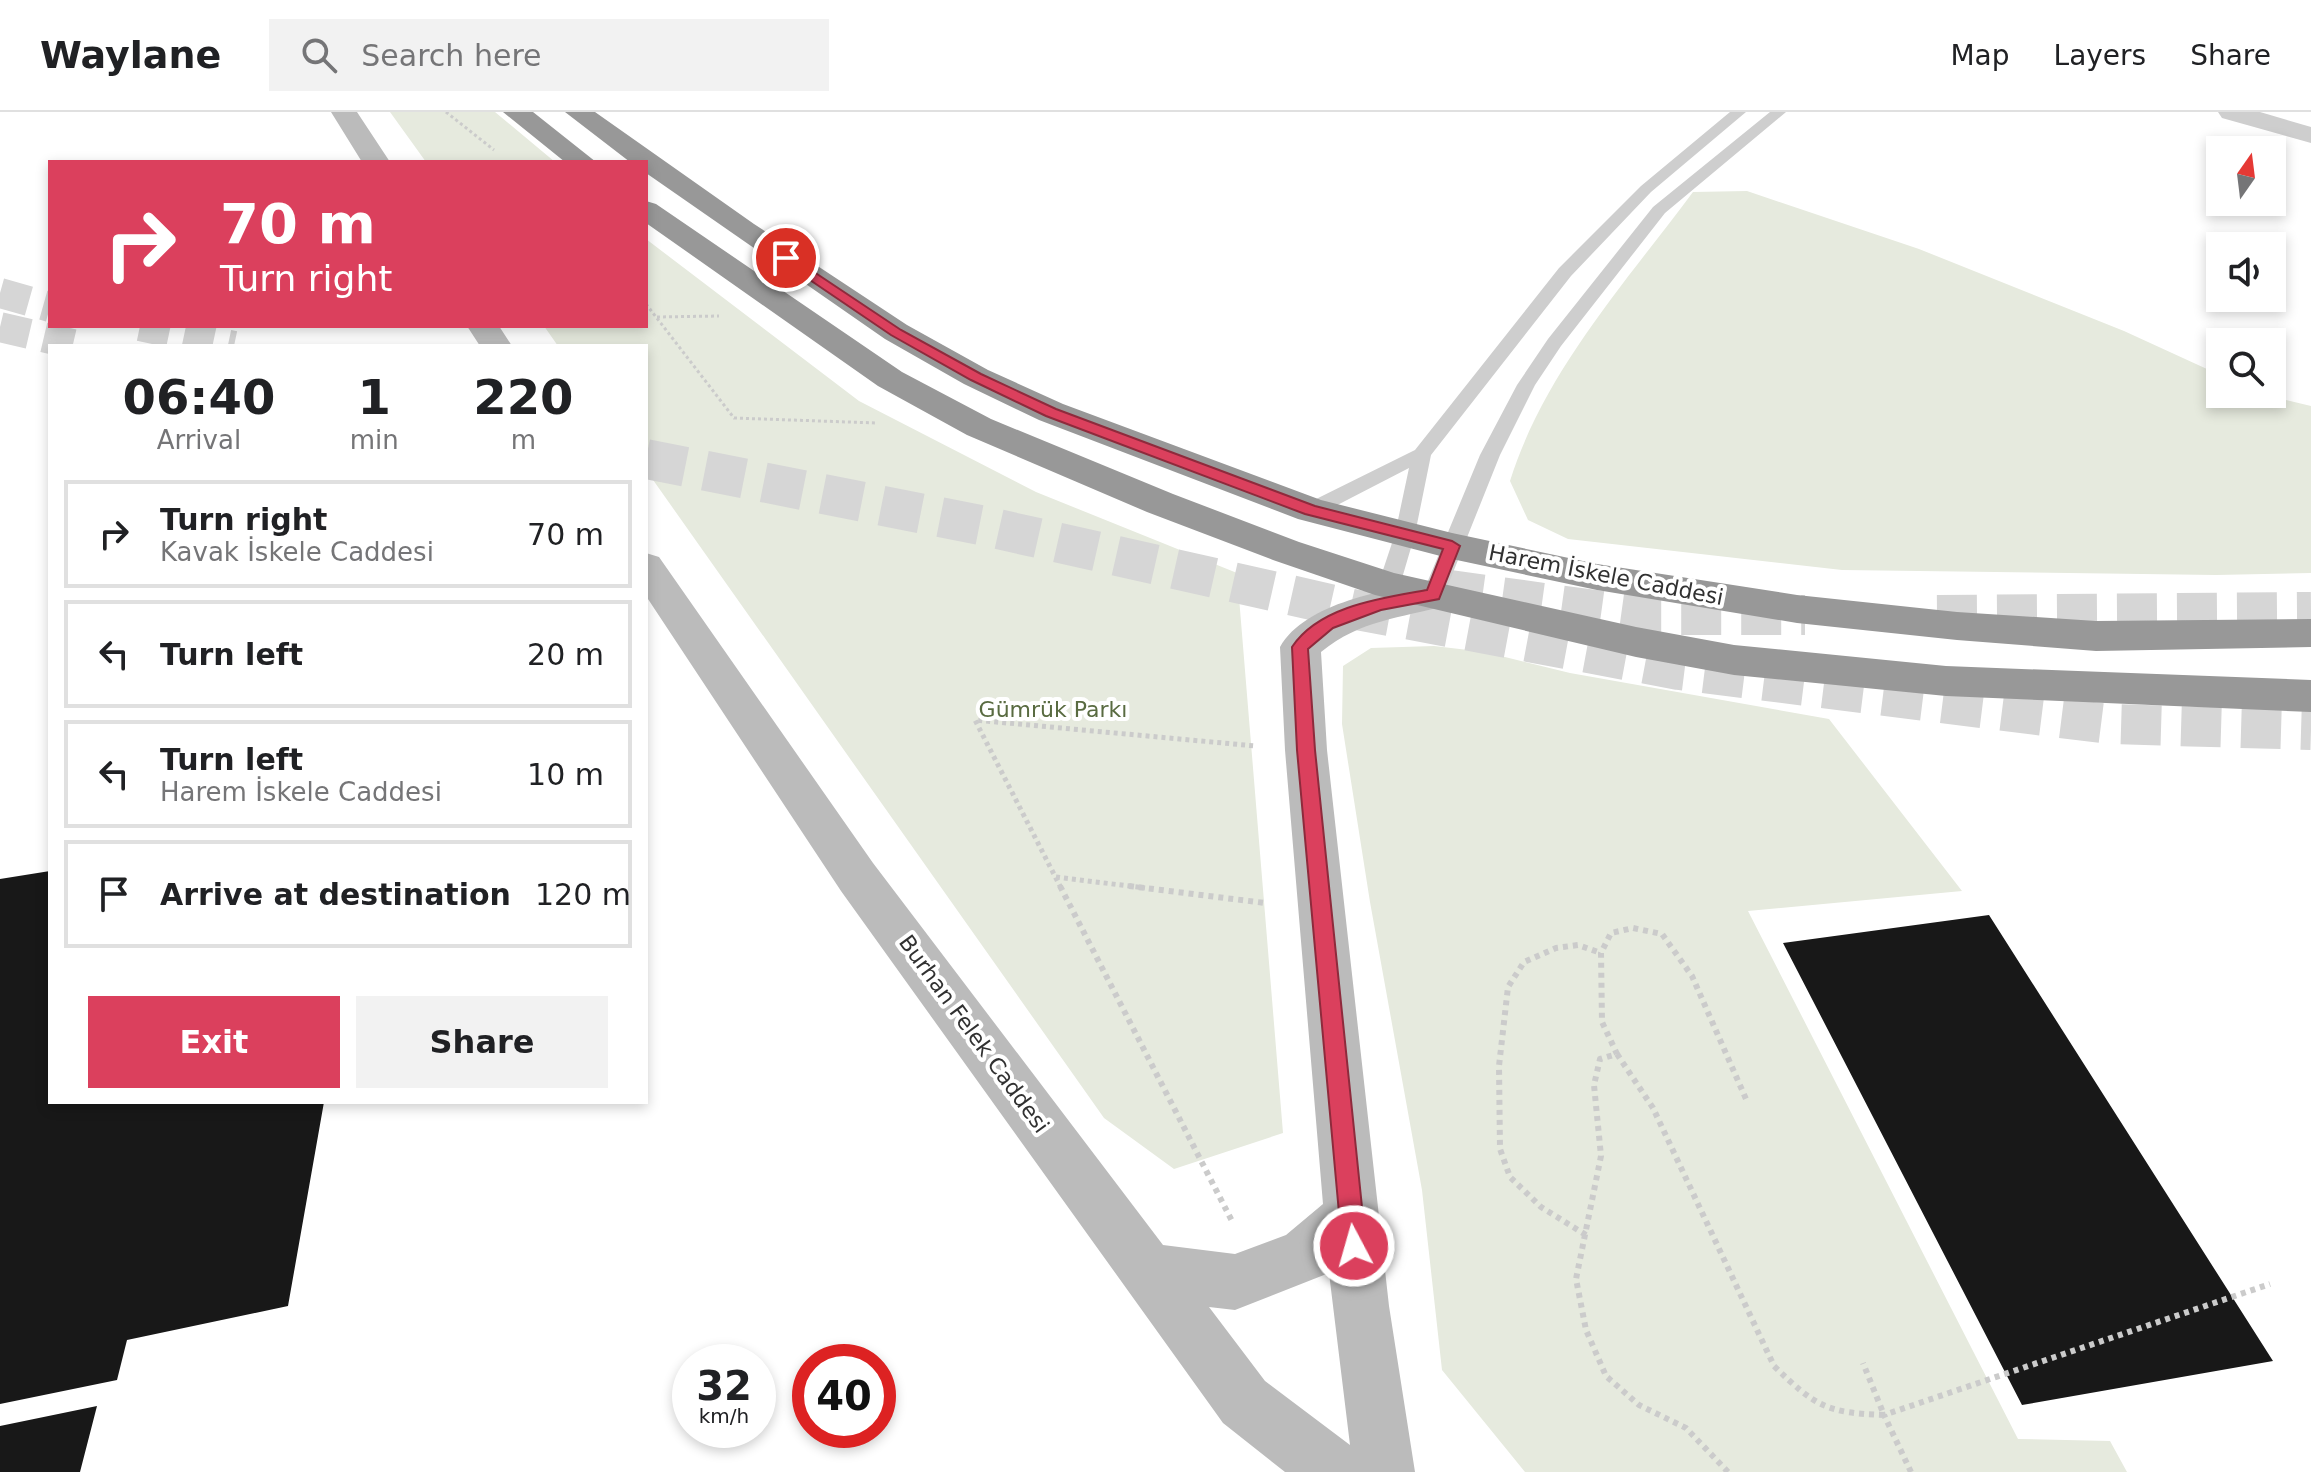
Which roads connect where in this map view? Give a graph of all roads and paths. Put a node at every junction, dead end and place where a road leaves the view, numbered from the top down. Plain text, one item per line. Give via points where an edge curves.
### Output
1 (344, 112) edge
2 (446, 112) edge
3 (516, 112) edge
4 (578, 112) edge
5 (1739, 112) edge
6 (1779, 112) edge
7 (2231, 112) edge
8 (2311, 135) edge
9 (498, 154) dead end
10 (375, 160) edge
11 (579, 160) edge
12 (647, 160) edge
13 (648, 161) edge
14 (648, 211) edge
15 (648, 307) edge
16 (887, 423) dead end
17 (1422, 454) junction
18 (1311, 510) junction
19 (1405, 534) junction
20 (1452, 546) junction
21 (648, 569) edge
22 (1389, 585) junction
23 (1433, 595) junction
24 (2311, 633) edge
25 (2311, 696) edge
26 (1306, 750) junction
27 (1055, 877) junction
28 (1321, 910) junction
29 (1601, 953) junction
30 (1617, 1054) junction
31 (1746, 1099) dead end
32 (1351, 1216) junction
33 (1586, 1235) junction
34 (1149, 1272) junction
35 (1259, 1273) junction
36 (2270, 1284) dead end
37 (1863, 1363) dead end
38 (1884, 1415) junction
39 (1335, 1472) edge
40 (1384, 1472) edge
41 (1728, 1472) edge
42 (1911, 1472) edge

1 - 10 street
2 - 9 path
3 - 11 highway
4 - 12 highway, Harem İskele Caddesi
5 - 17 lane via 1646,189 1565,272
6 - 20 lane via 1659,210 1554,343 1504,427
7 - 8 street
13 - 18 highway, Harem İskele Caddesi via 873,317 976,377 1066,418
14 - 22 highway via 890,379 979,427 1160,503
15 - 16 path via 734,418
17 - 18 lane
17 - 19 lane
18 - 19 highway, Harem İskele Caddesi
19 - 20 highway, Harem İskele Caddesi
19 - 22 lane
20 - 23 lane
20 - 24 highway, Harem İskele Caddesi via 1654,587 1957,626 2096,636
21 - 34 street, Burhan Felek Caddesi via 857,877
22 - 23 highway
23 - 25 highway via 1734,660 1946,681
23 - 26 street via 1379,604 1327,624 1300,647
26 - 27 path via 975,720
26 - 28 street
27 - 28 path
27 - 35 path
28 - 32 street
29 - 30 path via 1602,1022
29 - 31 path via 1611,933 1633,928 1662,934 1692,976
29 - 33 path via 1578,945 1524,962 1508,987 1499,1066 1500,1149 1510,1177 1541,1207
30 - 33 path via 1600,1059 1594,1085 1601,1156
30 - 38 path via 1653,1108 1774,1366 1807,1399 1835,1414
32 - 35 street via 1304,1257
32 - 40 street
33 - 41 path via 1576,1279 1586,1330 1606,1376 1639,1405 1686,1428
34 - 35 street via 1235,1282
34 - 39 street, Burhan Felek Caddesi via 1244,1402
36 - 38 path
37 - 38 path
38 - 42 path

